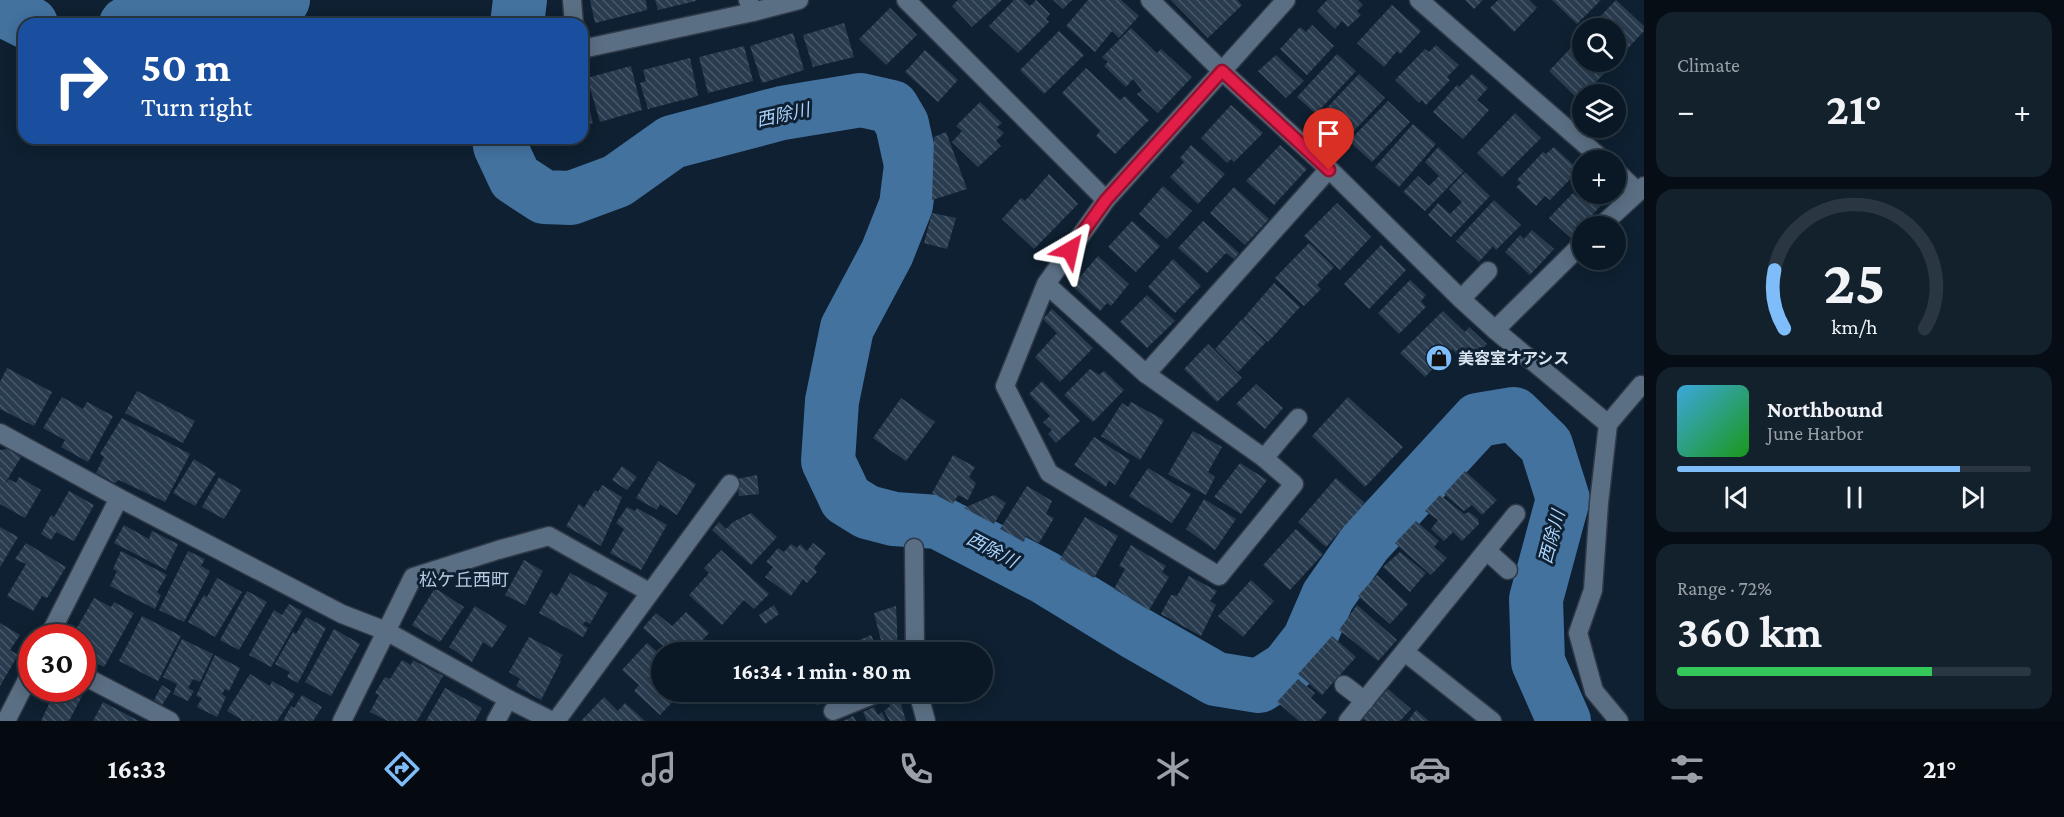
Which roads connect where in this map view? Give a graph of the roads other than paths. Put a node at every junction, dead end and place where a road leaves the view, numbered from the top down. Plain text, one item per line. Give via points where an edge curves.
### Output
1 (572, 0) edge
2 (799, 0) edge
3 (906, 0) edge
4 (1150, 0) edge
5 (1419, 0) edge
6 (1282, 2) edge
7 (751, 6) edge
8 (574, 18) edge
9 (588, 47) edge
10 (1222, 71) junction
11 (1592, 150) edge
12 (1329, 170) junction
13 (1626, 178) edge
14 (1641, 189) edge
15 (1106, 200) junction
16 (1611, 216) edge
17 (1572, 254) edge
18 (1488, 271) dead end
19 (1046, 284) junction
20 (1461, 299) junction
21 (1495, 330) junction
22 (1146, 374) junction
23 (1643, 385) edge
24 (1298, 418) dead end
25 (1608, 424) junction
26 (0, 433) edge
27 (1264, 458) junction
28 (730, 484) dead end
29 (119, 498) junction
30 (1516, 514) dead end
31 (914, 548) dead end
32 (1486, 551) junction
33 (1508, 570) dead end
34 (649, 592) junction
35 (55, 624) edge
36 (386, 631) junction
37 (915, 642) edge
38 (1406, 653) junction
39 (96, 682) edge
40 (1344, 685) dead end
41 (18, 697) edge
42 (508, 699) junction
43 (1365, 701) junction
44 (856, 702) edge
45 (921, 702) edge
46 (834, 711) dead end
47 (6, 721) edge
48 (170, 721) edge
49 (342, 721) edge
50 (496, 721) edge
51 (554, 721) edge
52 (926, 721) edge
53 (1348, 721) edge
54 (1492, 721) edge
55 (1619, 721) edge

1 - 8 street
2 - 7 street
3 - 15 street
4 - 10 street
5 - 11 street
6 - 10 street
7 - 9 street
10 - 12 street
10 - 15 street
12 - 20 street
12 - 22 street
13 - 14 street
14 - 16 street
15 - 19 street
17 - 21 street
18 - 20 street
19 - 22 street
19 - 27 street via 1005,386 1048,473 1219,576 1294,484
20 - 21 street
21 - 25 street
22 - 27 street
23 - 25 street
24 - 27 street
25 - 55 street via 1593,590 1578,633 1594,691
26 - 29 street
28 - 34 street
29 - 35 street
29 - 36 street via 342,614
30 - 32 street
31 - 37 street
32 - 33 street
32 - 38 street
34 - 36 street via 549,536 413,577
34 - 51 street
36 - 42 street
36 - 49 street
38 - 43 street
38 - 54 street
39 - 48 street
40 - 43 street
41 - 47 street
42 - 50 street
42 - 51 street
43 - 53 street
44 - 46 street
45 - 52 street

